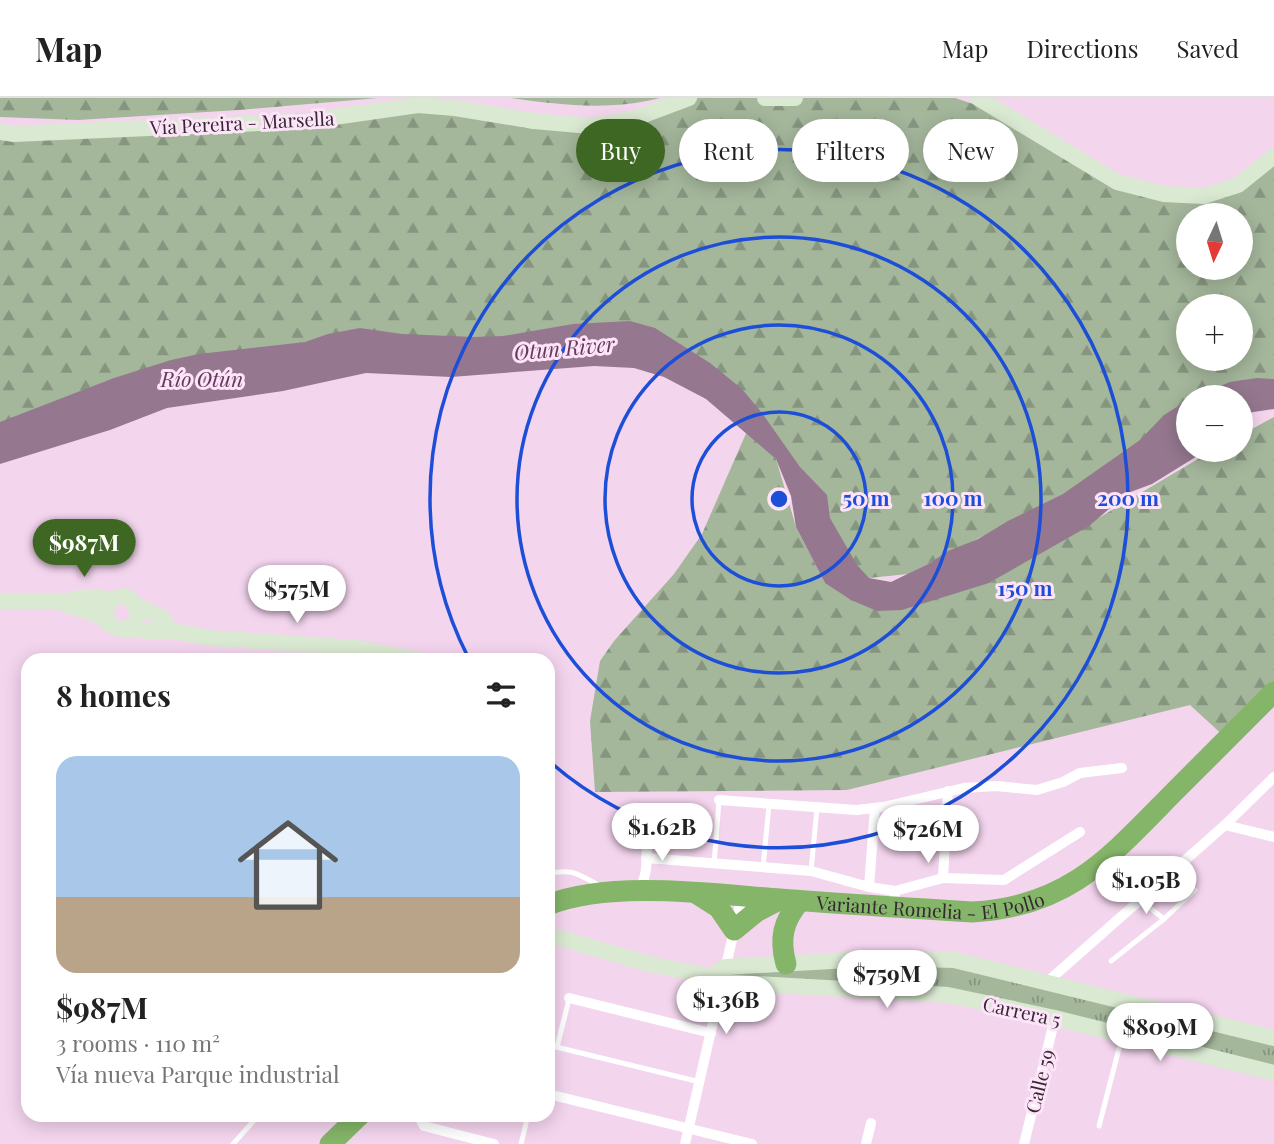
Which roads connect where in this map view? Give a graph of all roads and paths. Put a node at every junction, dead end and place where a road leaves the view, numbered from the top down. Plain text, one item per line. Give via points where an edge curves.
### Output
1 (688, 98) edge
2 (765, 98) edge
3 (795, 98) edge
4 (978, 98) edge
5 (0, 132) edge
6 (1274, 156) edge
7 (112, 599) junction
8 (0, 601) edge
9 (61, 601) junction
10 (136, 605) junction
11 (108, 622) junction
12 (125, 629) junction
13 (168, 629) junction
14 (383, 653) edge
15 (1274, 692) edge
16 (1122, 768) dead end
17 (1274, 777) edge
18 (948, 791) junction
19 (719, 800) joint
20 (769, 804) junction
21 (817, 807) junction
22 (875, 807) junction
23 (657, 819) dead end
24 (1225, 825) junction
25 (1080, 832) dead end
26 (1274, 837) edge
27 (646, 858) junction
28 (714, 864) junction
29 (763, 868) junction
30 (555, 872) edge
31 (811, 872) junction
32 (943, 878) junction
33 (869, 887) junction
34 (1195, 890) dead end
35 (610, 891) junction
36 (640, 892) junction
37 (696, 893) junction
38 (742, 896) junction
39 (895, 899) junction
40 (790, 900) junction
41 (1140, 900) junction
42 (555, 903) edge
43 (1164, 919) junction
44 (734, 930) junction
45 (555, 938) edge
46 (1111, 961) dead end
47 (786, 964) junction
48 (720, 975) junction
49 (1046, 983) junction
50 (569, 998) joint
51 (1055, 1018) junction
52 (711, 1032) junction
53 (1123, 1035) junction
54 (1274, 1038) edge
55 (557, 1047) joint
56 (1274, 1073) edge
57 (700, 1082) junction
58 (555, 1096) edge
59 (253, 1122) edge
60 (353, 1122) edge
61 (422, 1122) edge
62 (526, 1122) edge
63 (871, 1123) dead end
64 (1100, 1126) dead end
65 (689, 1129) junction
66 (233, 1144) edge
67 (330, 1144) edge
68 (494, 1144) edge
69 (520, 1144) edge
70 (685, 1144) edge
71 (752, 1144) edge
72 (866, 1144) edge
73 (1024, 1144) edge

1 - 5 main road, Vía Pereira - Marsella via 633,119 590,126 418,105 306,121
2 - 3 main road
4 - 6 main road via 1117,182 1164,194 1204,196 1238,186
7 - 9 main road
7 - 10 main road via 124,596
7 - 11 main road via 105,610
8 - 9 main road
9 - 11 main road
10 - 12 main road via 137,620
10 - 13 main road via 164,619
11 - 12 main road
12 - 13 main road
13 - 14 main road via 211,638
15 - 39 highway, Variante Romelia - El Pollo via 1118,848 1083,877 1041,899 997,911 972,912
16 - 18 street via 1080,773 1037,790 996,786
17 - 24 street
18 - 22 street
18 - 32 street
19 - 20 street
19 - 28 lane
20 - 21 street
20 - 29 lane
21 - 22 street
21 - 31 lane
22 - 33 street
23 - 27 street via 650,826
24 - 26 street
24 - 41 street
25 - 32 street via 1004,880
27 - 28 street
27 - 36 street
28 - 29 street
29 - 31 street
30 - 35 lane via 573,871
31 - 33 street
32 - 39 street
33 - 39 street
34 - 43 lane
35 - 36 highway, Variante Romelia - El Pollo
35 - 42 highway, Variante Romelia - El Pollo
36 - 37 highway, Variante Romelia - El Pollo
37 - 38 highway, Variante Romelia - El Pollo
37 - 44 highway via 719,908
38 - 40 highway, Variante Romelia - El Pollo
38 - 44 street
39 - 40 highway, Variante Romelia - El Pollo
40 - 44 highway via 756,912
40 - 47 highway via 782,937
41 - 43 lane
41 - 49 street
43 - 46 lane
44 - 48 street
45 - 48 main road via 653,965
47 - 48 main road, Carrera 5
47 - 49 main road, Carrera 5 via 883,958 954,960
48 - 51 main road, Carrera 5 via 948,995
48 - 52 street
49 - 54 main road, Carrera 5
50 - 52 street
50 - 55 lane
51 - 53 main road, Carrera 5
51 - 73 street, Calle 59
52 - 57 street
53 - 56 main road, Carrera 5
53 - 64 lane
55 - 57 lane
57 - 65 street
58 - 65 street
59 - 66 lane
60 - 67 highway
61 - 68 street
62 - 69 lane
63 - 72 street
65 - 70 street
65 - 71 street

